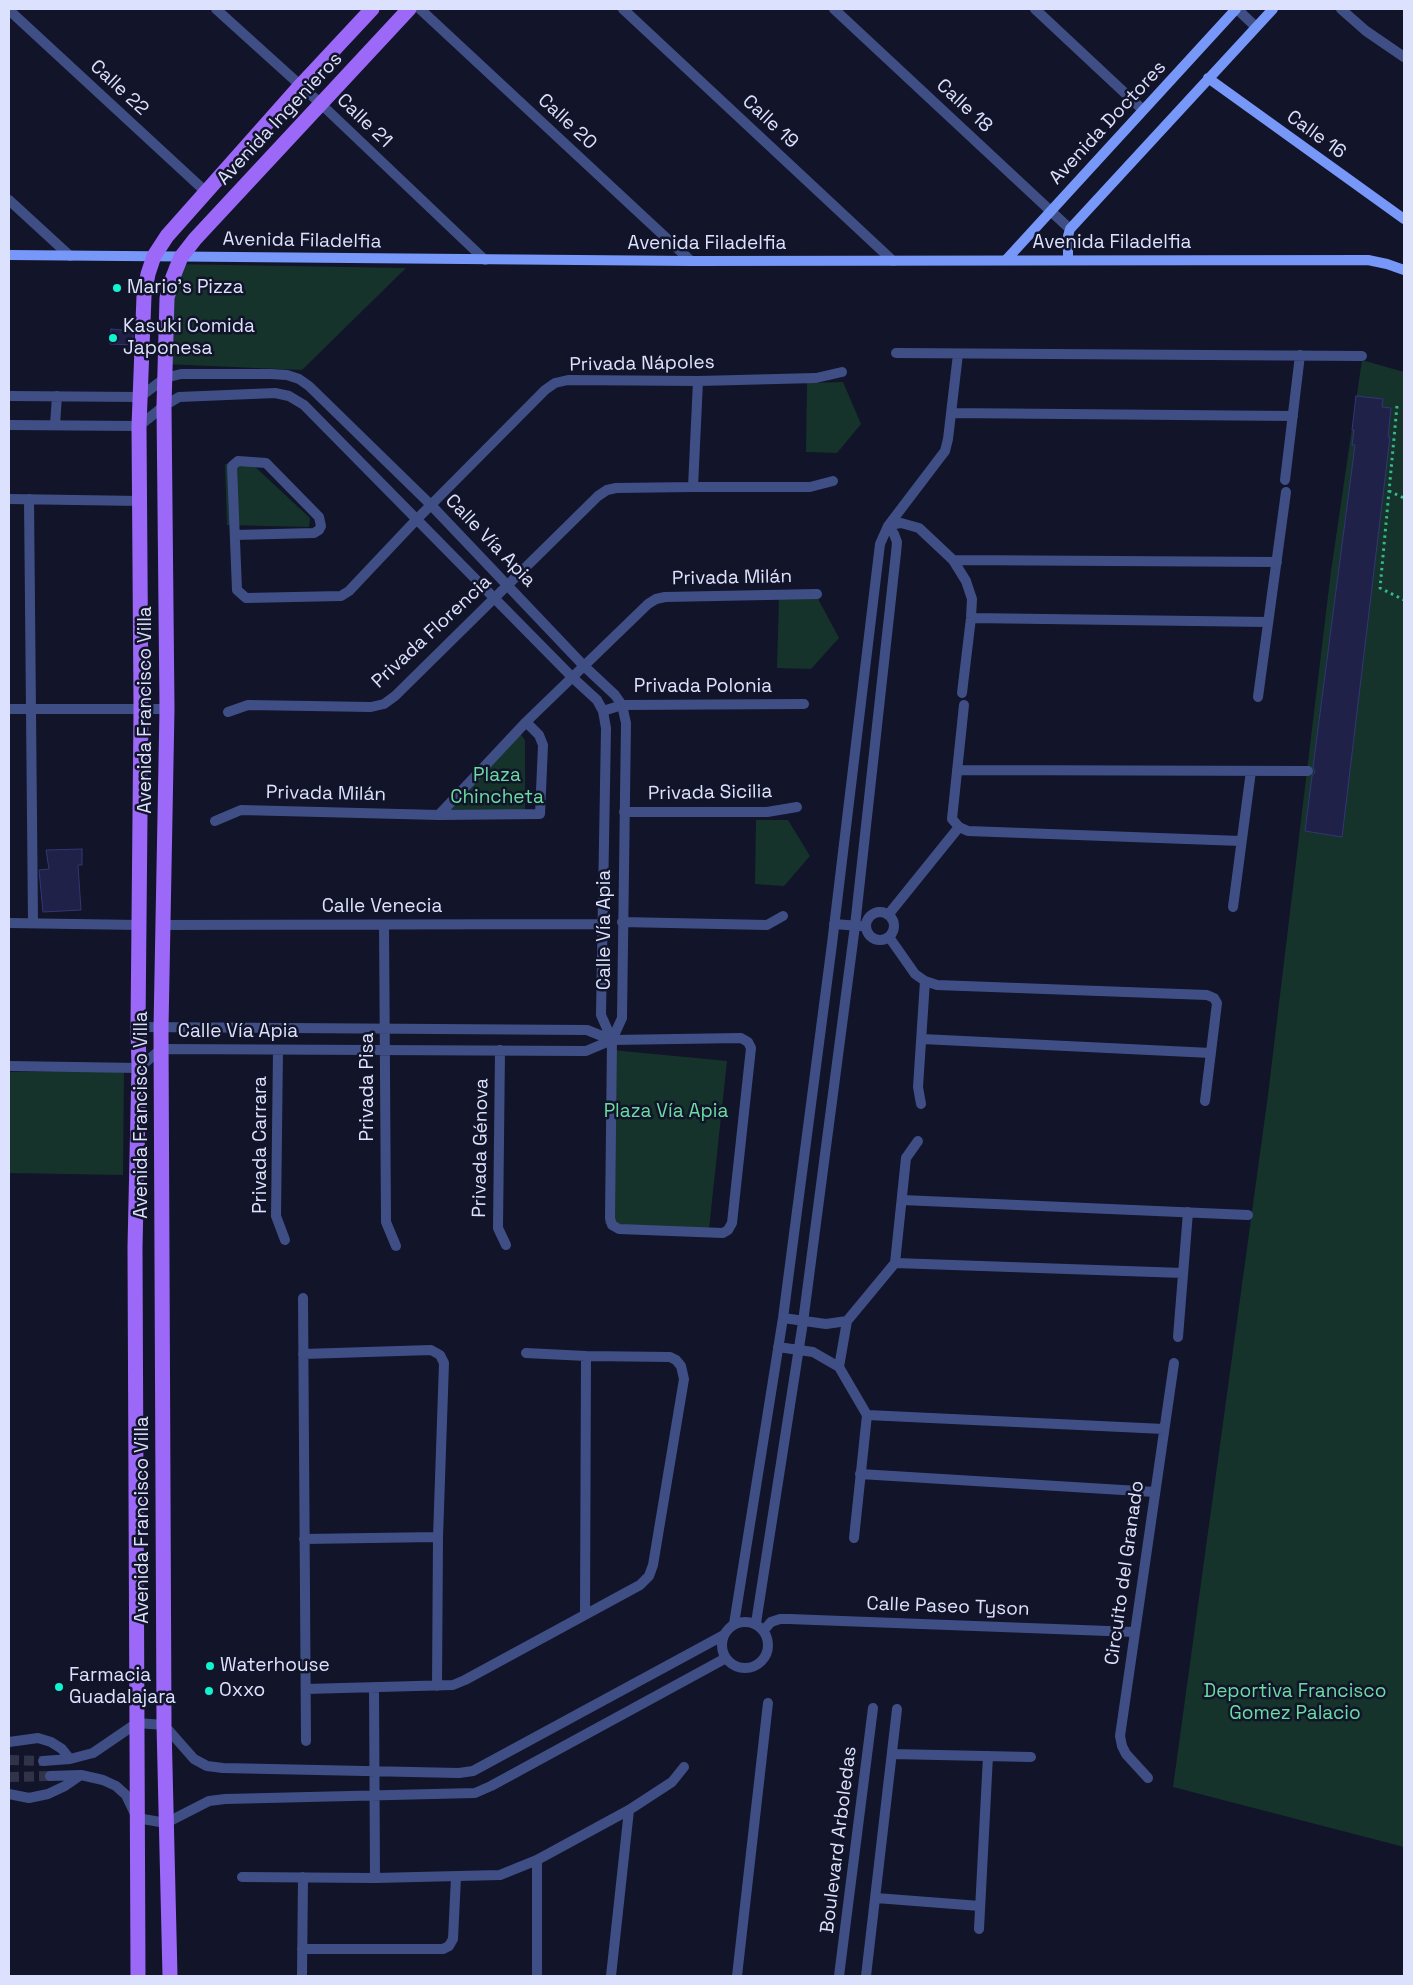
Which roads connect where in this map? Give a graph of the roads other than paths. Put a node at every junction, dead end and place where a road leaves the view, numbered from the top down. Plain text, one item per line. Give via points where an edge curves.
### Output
1 (216, 9) edge
2 (372, 9) edge
3 (409, 9) edge
4 (420, 9) edge
5 (623, 9) edge
6 (834, 9) edge
7 (1035, 9) edge
8 (1236, 9) edge
9 (1273, 9) edge
10 (1341, 9) edge
11 (9, 10) edge
12 (1256, 27) junction
13 (1404, 57) edge
14 (1208, 78) junction
15 (301, 85) junction
16 (321, 104) junction
17 (1143, 110) junction
18 (206, 192) junction
19 (9, 200) edge
20 (1051, 210) junction
21 (1404, 220) edge
22 (1070, 229) junction
23 (9, 255) edge
24 (70, 256) junction
25 (154, 256) junction
26 (181, 257) junction
27 (485, 260) junction
28 (1006, 260) junction
29 (1068, 260) junction
30 (691, 261) junction
31 (893, 261) junction
32 (1404, 270) edge
33 (896, 353) dead end
34 (958, 354) junction
35 (1300, 355) junction
36 (1362, 356) dead end
37 (842, 372) dead end
38 (164, 378) junction
39 (698, 381) junction
40 (9, 396) edge
41 (57, 396) junction
42 (140, 397) junction
43 (164, 406) junction
44 (951, 413) junction
45 (1293, 416) junction
46 (9, 425) edge
47 (55, 425) junction
48 (139, 426) junction
49 (1285, 480) dead end
50 (832, 481) dead end
51 (693, 487) junction
52 (1286, 492) dead end
53 (9, 499) edge
54 (30, 499) junction
55 (141, 501) junction
56 (431, 505) junction
57 (417, 519) junction
58 (888, 526) junction
59 (235, 535) junction
60 (953, 560) junction
61 (1277, 562) junction
62 (508, 586) junction
63 (817, 594) dead end
64 (495, 599) junction
65 (971, 618) junction
66 (1268, 622) junction
67 (584, 666) junction
68 (573, 678) junction
69 (962, 693) dead end
70 (1258, 696) dead end
71 (804, 704) dead end
72 (622, 705) junction
73 (964, 705) dead end
74 (9, 709) edge
75 (31, 709) junction
76 (141, 709) junction
77 (167, 709) junction
78 (603, 711) junction
79 (228, 712) dead end
80 (526, 722) junction
81 (957, 770) junction
82 (1251, 771) junction
83 (1308, 771) dead end
84 (797, 807) dead end
85 (624, 812) junction
86 (439, 815) junction
87 (214, 820) dead end
88 (959, 827) junction
89 (1241, 841) junction
90 (1233, 906) dead end
91 (888, 915) junction
92 (783, 916) dead end
93 (622, 922) junction
94 (9, 923) edge
95 (33, 923) junction
96 (139, 924) junction
97 (602, 924) junction
98 (834, 924) junction
99 (163, 925) junction
100 (384, 925) junction
101 (861, 926) junction
102 (889, 937) junction
103 (925, 981) junction
104 (138, 1027) junction
105 (161, 1028) junction
106 (385, 1029) junction
107 (922, 1039) junction
108 (612, 1040) junction
109 (161, 1049) junction
110 (278, 1050) junction
111 (385, 1050) junction
112 (500, 1050) junction
113 (1211, 1053) junction
114 (9, 1066) edge
115 (139, 1068) junction
116 (1205, 1101) dead end
117 (921, 1104) dead end
118 (918, 1141) dead end
119 (902, 1200) junction
120 (1188, 1212) junction
121 (1248, 1215) dead end
122 (284, 1240) dead end
123 (506, 1245) dead end
124 (163, 1246) junction
125 (396, 1246) dead end
126 (135, 1247) junction
127 (895, 1263) junction
128 (1184, 1273) junction
129 (303, 1298) dead end
130 (782, 1318) junction
131 (847, 1321) junction
132 (803, 1322) junction
133 (1178, 1337) dead end
134 (778, 1347) junction
135 (798, 1349) junction
136 (526, 1353) dead end
137 (303, 1354) junction
138 (586, 1356) junction
139 (1174, 1363) dead end
140 (838, 1367) junction
141 (867, 1415) junction
142 (1164, 1429) junction
143 (860, 1474) junction
144 (1155, 1492) junction
145 (438, 1537) junction
146 (854, 1538) dead end
147 (304, 1539) junction
148 (585, 1613) junction
149 (734, 1624) junction
150 (760, 1626) junction
151 (1134, 1632) junction
152 (724, 1635) junction
153 (726, 1658) junction
154 (437, 1686) junction
155 (374, 1688) junction
156 (306, 1689) junction
157 (768, 1703) dead end
158 (873, 1708) dead end
159 (896, 1709) dead end
160 (137, 1723) junction
161 (164, 1725) junction
162 (306, 1741) dead end
163 (9, 1742) edge
164 (892, 1754) junction
165 (988, 1756) junction
166 (1031, 1757) dead end
167 (70, 1759) junction
168 (44, 1761) tunnel mouth
169 (684, 1767) dead end
170 (375, 1770) junction
171 (81, 1774) junction
172 (50, 1776) tunnel mouth
173 (1148, 1778) dead end
174 (9, 1794) edge
175 (374, 1794) junction
176 (630, 1810) junction
177 (137, 1818) junction
178 (166, 1822) junction
179 (537, 1860) junction
180 (242, 1877) dead end
181 (303, 1877) junction
182 (456, 1877) junction
183 (375, 1878) junction
184 (876, 1898) junction
185 (980, 1906) junction
186 (979, 1929) dead end
187 (302, 1949) junction
188 (138, 1976) edge
189 (170, 1976) edge
190 (302, 1976) edge
191 (537, 1976) edge
192 (611, 1976) edge
193 (737, 1976) edge
194 (839, 1976) edge
195 (866, 1976) edge

1 - 15 street, Calle 21
2 - 15 main road, Avenida Ingenieros
3 - 16 main road, Avenida Ingenieros
4 - 30 street, Calle 20
5 - 31 street, Calle 19
6 - 20 street, Calle 18
7 - 17 street
8 - 12 street
8 - 17 street, Avenida Doctores
9 - 12 street
10 - 13 street
11 - 18 street, Calle 22
12 - 14 street
14 - 21 street, Calle 16
14 - 22 street
15 - 16 street, Calle 21
15 - 18 main road, Avenida Ingenieros
16 - 26 main road, Avenida Ingenieros
16 - 27 street, Calle 21
17 - 20 street, Avenida Doctores
18 - 25 main road, Avenida Ingenieros via 167,236
19 - 24 street
20 - 22 street, Calle 18
20 - 28 street, Avenida Doctores
22 - 29 street
23 - 24 street, Avenida Filadelfia
24 - 25 street, Avenida Filadelfia
25 - 26 street, Avenida Filadelfia
25 - 42 main road, Avenida Francisco Villa via 144,296
26 - 27 street, Avenida Filadelfia
26 - 38 main road, Avenida Francisco Villa via 167,298
27 - 30 street, Avenida Filadelfia
28 - 29 street, Avenida Filadelfia
28 - 31 street, Avenida Filadelfia
29 - 32 street, Avenida Filadelfia via 1368,260
30 - 31 street, Avenida Filadelfia
33 - 34 street
34 - 35 street
34 - 44 street
35 - 36 street
35 - 45 street
37 - 39 street, Privada Nápoles via 816,378
38 - 42 street, Calle Vía Apia
38 - 43 main road, Avenida Francisco Villa
38 - 56 street, Calle Vía Apia via 181,374 271,374 299,379
39 - 51 street
39 - 56 street, Privada Nápoles via 568,380 555,383
40 - 41 street
41 - 42 street
41 - 47 street
42 - 48 main road, Avenida Francisco Villa
43 - 48 street, Calle Vía Apia
43 - 57 street, Calle Vía Apia via 179,398 275,393 289,396 304,406
43 - 77 main road, Avenida Francisco Villa
44 - 45 street
44 - 58 street via 945,451
45 - 49 street
46 - 47 street
47 - 48 street
48 - 55 main road, Avenida Francisco Villa
50 - 51 street, Privada Florencia via 810,487
51 - 62 street, Privada Florencia via 607,490
52 - 61 street
53 - 54 street
54 - 55 street
54 - 75 street
55 - 76 main road, Avenida Francisco Villa
56 - 57 street, Privada Nápoles
56 - 62 street, Calle Vía Apia
57 - 59 street, Privada Nápoles via 349,591 335,597 246,598 241,595 237,590
57 - 64 street, Calle Vía Apia
58 - 60 street via 901,524 919,528
58 - 98 street via 880,544
58 - 101 street via 894,534 896,553
59 - 59 street via 314,533 319,530 321,521 266,462 238,461 232,466
60 - 61 street
60 - 65 street via 966,580 972,599
61 - 66 street
62 - 64 street, Privada Florencia
62 - 67 street, Calle Vía Apia
63 - 67 street, Privada Milán via 656,599
64 - 68 street, Calle Vía Apia
64 - 79 street, Privada Florencia via 384,704 371,707 248,705
65 - 66 street
65 - 69 street
66 - 70 street
67 - 68 street, Privada Milán
67 - 72 street, Calle Vía Apia
68 - 78 street, Calle Vía Apia via 597,700
68 - 80 street, Privada Milán
71 - 72 street, Privada Polonia
72 - 78 street, Privada Polonia
72 - 85 street, Calle Vía Apia via 626,723
73 - 81 street
74 - 75 street
75 - 76 street
75 - 95 street
76 - 77 street
76 - 96 main road, Avenida Francisco Villa
77 - 99 main road, Avenida Francisco Villa
78 - 97 street, Calle Vía Apia via 606,728
80 - 86 street, Privada Milán
80 - 86 street, Privada Milán via 543,745 540,814
81 - 82 street
81 - 88 street via 952,819
82 - 83 street
82 - 89 street
84 - 85 street, Privada Sicilia via 767,812
85 - 93 street, Calle Vía Apia
86 - 87 street, Privada Milán via 241,810
88 - 89 street via 968,831
88 - 91 street
89 - 90 street
91 - 101 street via 873,914
91 - 102 street via 894,923
92 - 93 street via 767,925
93 - 108 street, Calle Vía Apia via 622,1018
94 - 95 street
95 - 96 street
96 - 104 main road, Avenida Francisco Villa
97 - 100 street, Calle Venecia
97 - 108 street, Calle Vía Apia via 601,1015
98 - 101 street
98 - 130 street
99 - 100 street, Calle Venecia
99 - 105 main road, Avenida Francisco Villa
100 - 106 street, Privada Pisa
101 - 102 street via 874,939
101 - 132 street
102 - 103 street via 915,974
103 - 107 street
103 - 113 street via 937,985 1207,995 1217,1003
104 - 105 street, Calle Vía Apia
104 - 115 main road, Avenida Francisco Villa
105 - 106 street, Calle Vía Apia
105 - 109 main road, Avenida Francisco Villa
106 - 108 street, Calle Vía Apia via 587,1030
106 - 111 street, Privada Pisa
107 - 113 street
107 - 117 street via 918,1087
108 - 108 street via 612,1225 723,1233 732,1223 751,1048 748,1042 741,1038
108 - 112 street, Calle Vía Apia via 586,1051
109 - 110 street, Calle Vía Apia
109 - 115 street, Calle Vía Apia
109 - 124 main road, Avenida Francisco Villa
110 - 111 street, Calle Vía Apia
110 - 122 street, Privada Carrara via 276,1216
111 - 112 street, Calle Vía Apia
111 - 125 street, Privada Pisa via 386,1222
112 - 123 street, Privada Génova via 498,1228
113 - 116 street
114 - 115 street
115 - 126 main road, Avenida Francisco Villa
118 - 119 street via 906,1158
119 - 120 street
119 - 127 street
120 - 121 street
120 - 128 street
124 - 126 main road
124 - 161 main road, Avenida Francisco Villa
126 - 160 main road, Avenida Francisco Villa
127 - 128 street
127 - 131 street
128 - 133 street
129 - 137 street
130 - 132 street
130 - 134 street
131 - 132 street via 826,1324
131 - 140 street
132 - 135 street
134 - 135 street
134 - 149 street
135 - 140 street via 813,1352
135 - 150 street
136 - 138 street
137 - 145 street via 431,1350 440,1355 444,1363
137 - 147 street
138 - 148 street
138 - 148 street via 670,1358 681,1366 684,1378 649,1576 640,1585
139 - 142 street, Circuito del Granado
140 - 141 street
141 - 142 street
141 - 143 street
142 - 144 street, Circuito del Granado
143 - 144 street
143 - 146 street
144 - 151 street, Circuito del Granado
145 - 147 street
145 - 154 street
147 - 156 street
148 - 154 street via 465,1680
149 - 150 street via 741,1621
149 - 152 street
150 - 151 street, Calle Paseo Tyson via 789,1618
150 - 153 street via 768,1638 769,1647 760,1664 742,1668
151 - 173 street, Circuito del Granado via 1120,1736 1126,1754
152 - 153 street via 722,1643
152 - 170 street via 473,1771
153 - 175 street via 475,1793
154 - 155 street
155 - 156 street
155 - 170 street
156 - 162 street
157 - 193 street
158 - 194 street, Boulevard Arboledas
159 - 164 street
160 - 161 street
160 - 167 street via 93,1753
160 - 177 main road, Avenida Francisco Villa
161 - 170 street via 194,1759 207,1766
161 - 178 main road, Avenida Francisco Villa
163 - 167 street via 38,1738 62,1749
164 - 165 street
164 - 184 street
165 - 166 street
165 - 185 street
167 - 168 street
169 - 176 street via 672,1782
170 - 175 street
171 - 172 street
171 - 174 street via 48,1794 29,1798
171 - 177 street via 116,1786 126,1795
175 - 178 street via 209,1801
175 - 183 street
176 - 179 street
176 - 192 street
177 - 178 street
177 - 188 main road, Avenida Francisco Villa
178 - 189 main road, Avenida Francisco Villa
179 - 182 street via 500,1875
179 - 191 street
180 - 181 street
181 - 183 street
181 - 187 street
182 - 183 street
182 - 187 street via 453,1939 443,1949
184 - 185 street
184 - 195 street
185 - 186 street
187 - 190 street

